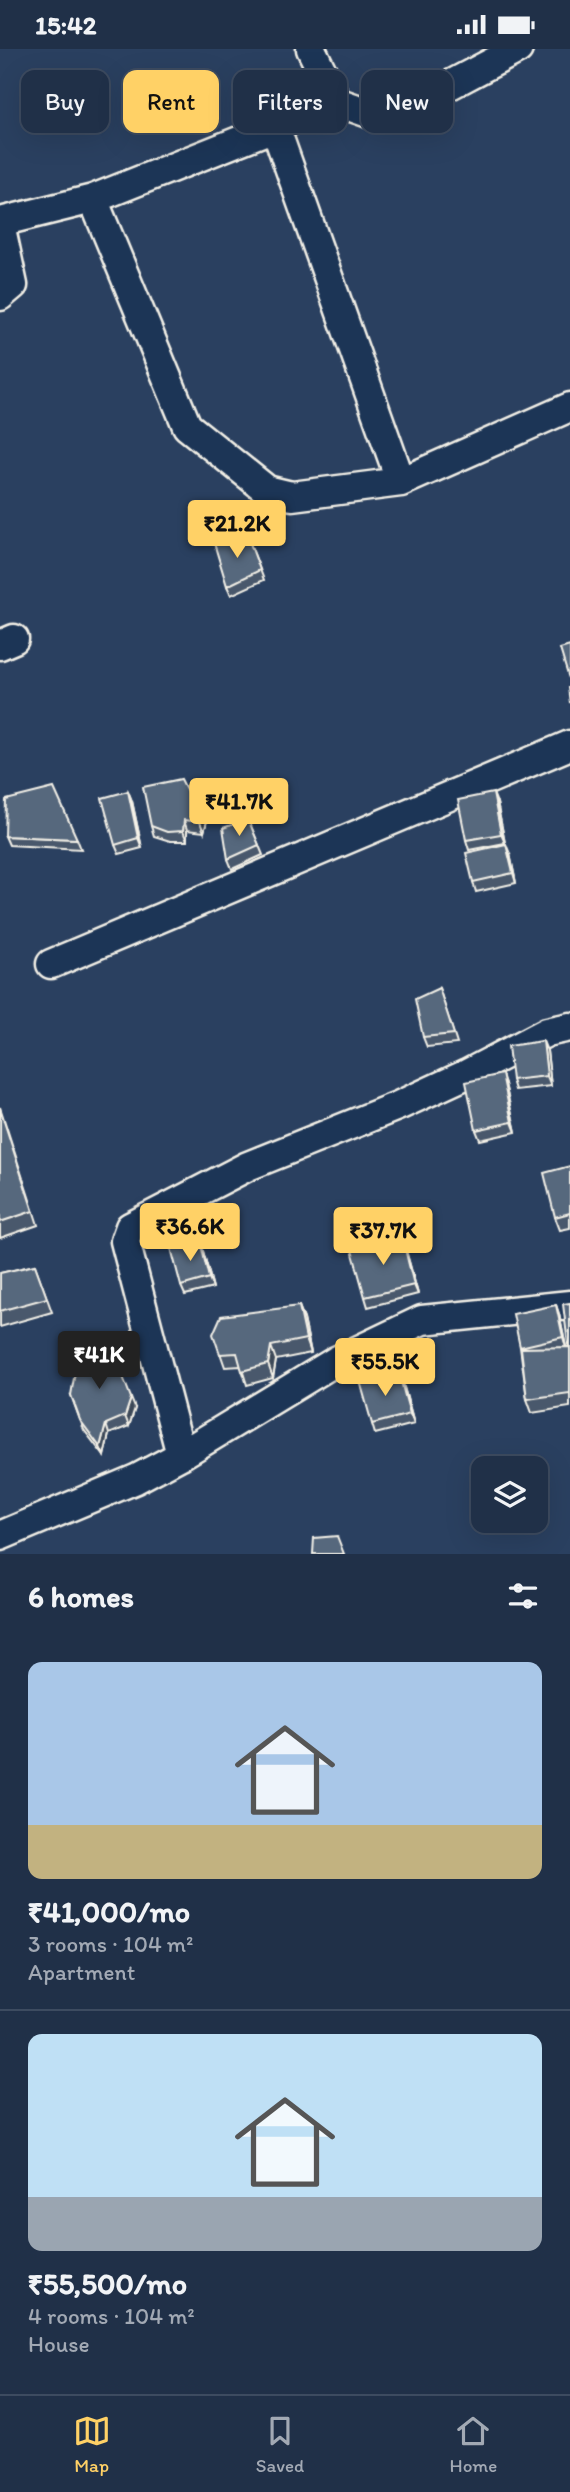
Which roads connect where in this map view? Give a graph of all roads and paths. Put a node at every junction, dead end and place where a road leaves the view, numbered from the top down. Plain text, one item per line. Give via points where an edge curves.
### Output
1 (311, 49) edge
2 (518, 49) edge
3 (321, 70) edge
4 (347, 105) edge
5 (260, 133) edge
6 (277, 133) edge
7 (93, 199) junction
8 (0, 223) edge
9 (0, 296) edge
10 (570, 407) edge
11 (401, 482) junction
12 (570, 745) edge
13 (51, 964) dead end
14 (570, 1027) edge
15 (570, 1305) edge
16 (181, 1455) junction
17 (0, 1536) edge

1 - 3 street
2 - 4 street via 380,117
5 - 7 street
6 - 11 street
7 - 8 street
7 - 11 street via 187,426 267,490 292,496
8 - 9 street via 13,285
10 - 11 street
12 - 13 street
14 - 16 street via 547,1032 400,1105 248,1166 130,1227 125,1241
15 - 16 street via 422,1320 336,1361
16 - 17 street via 136,1479

